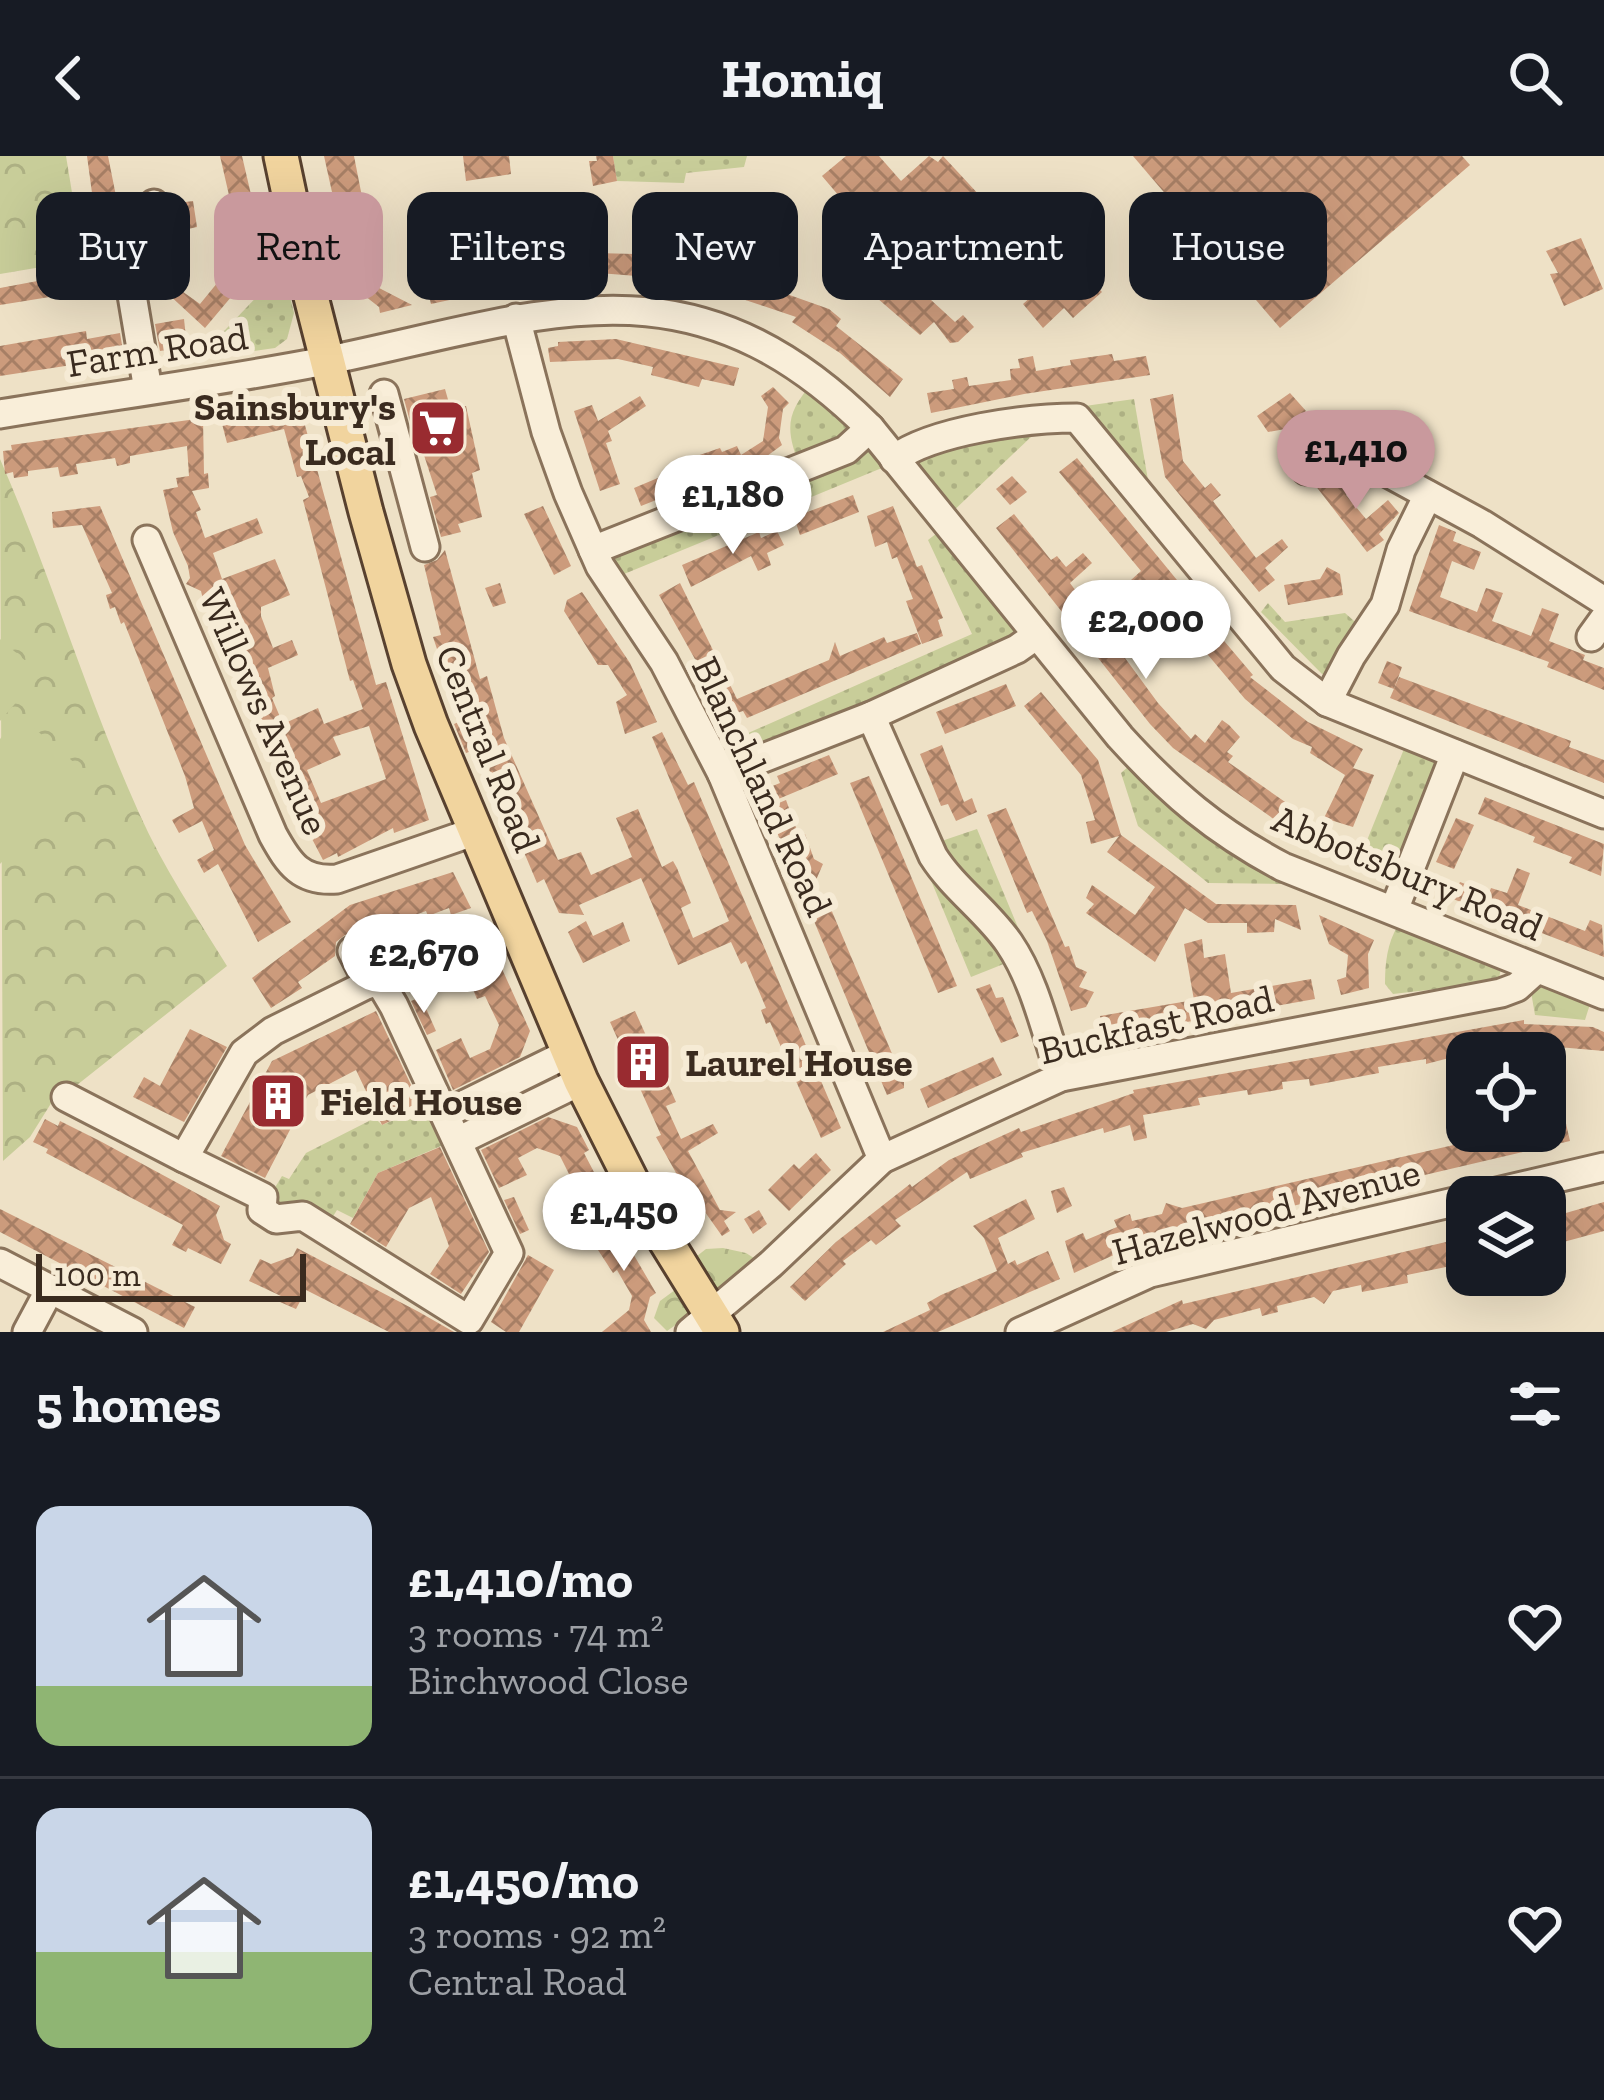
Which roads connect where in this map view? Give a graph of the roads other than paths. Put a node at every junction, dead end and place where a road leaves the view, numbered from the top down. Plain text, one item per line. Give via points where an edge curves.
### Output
1 (281, 156) edge
2 (133, 300) edge
3 (516, 318) junction
4 (327, 360) junction
5 (148, 390) junction
6 (384, 394) dead end
7 (0, 414) edge
8 (870, 428) junction
9 (894, 459) junction
10 (1306, 470) dead end
11 (406, 474) junction
12 (360, 485) junction
13 (1428, 495) junction
14 (147, 539) dead end
15 (425, 547) dead end
16 (593, 550) junction
17 (1604, 601) edge
18 (1036, 634) junction
19 (1327, 701) junction
20 (871, 716) junction
21 (1455, 754) junction
22 (722, 774) junction
23 (1604, 814) edge
24 (476, 831) junction
25 (1394, 910) junction
26 (352, 951) dead end
27 (1537, 969) junction
28 (369, 984) junction
29 (1604, 995) edge
30 (575, 1067) junction
31 (1061, 1077) junction
32 (66, 1096) dead end
33 (445, 1114) junction
34 (458, 1141) junction
35 (184, 1158) junction
36 (882, 1159) junction
37 (1604, 1167) edge
38 (1565, 1176) edge
39 (1446, 1204) edge
40 (0, 1263) edge
41 (50, 1289) junction
42 (708, 1327) edge
43 (27, 1332) edge
44 (134, 1332) edge
45 (1020, 1332) edge

1 - 4 main road, Central Road
2 - 5 street
3 - 4 street, Abbotsbury Road
3 - 8 street, Abbotsbury Road via 567,309 675,315 800,367
3 - 16 street, Blanchland Road via 546,431
4 - 5 street, Farm Road
4 - 12 main road, Central Road
5 - 7 street, Farm Road
6 - 11 street
8 - 9 street, Abbotsbury Road
8 - 16 street via 846,450
9 - 18 street, Abbotsbury Road
9 - 19 street via 915,444 1077,418 1283,668
10 - 13 street via 1344,449
11 - 12 street
11 - 15 street
12 - 24 main road, Central Road via 409,664
13 - 17 street
13 - 19 street via 1385,605
14 - 24 street, Willows Avenue via 273,835 301,874 337,879
16 - 22 street, Blanchland Road
18 - 20 street
18 - 25 street, Abbotsbury Road via 1195,813 1283,867
19 - 21 street
20 - 22 street
20 - 31 street via 933,856 1024,968
21 - 23 street
21 - 25 street
22 - 36 street, Blanchland Road
24 - 30 main road, Central Road
25 - 27 street, Abbotsbury Road
26 - 28 street
27 - 29 street, Abbotsbury Road
27 - 31 street, Buckfast Road via 1501,993
28 - 33 street via 378,980 394,1006
28 - 35 street via 244,1053
30 - 33 street
30 - 34 street
30 - 42 main road, Central Road
31 - 36 street, Buckfast Road
32 - 35 street
33 - 34 street
34 - 35 street via 495,1201 509,1253 469,1320 303,1216 275,1219 262,1210 263,1197
36 - 42 street, Buckfast Road
37 - 38 street, Hazelwood Avenue
39 - 45 street, Hazelwood Avenue via 1150,1273
40 - 41 street
41 - 43 street
41 - 44 street

